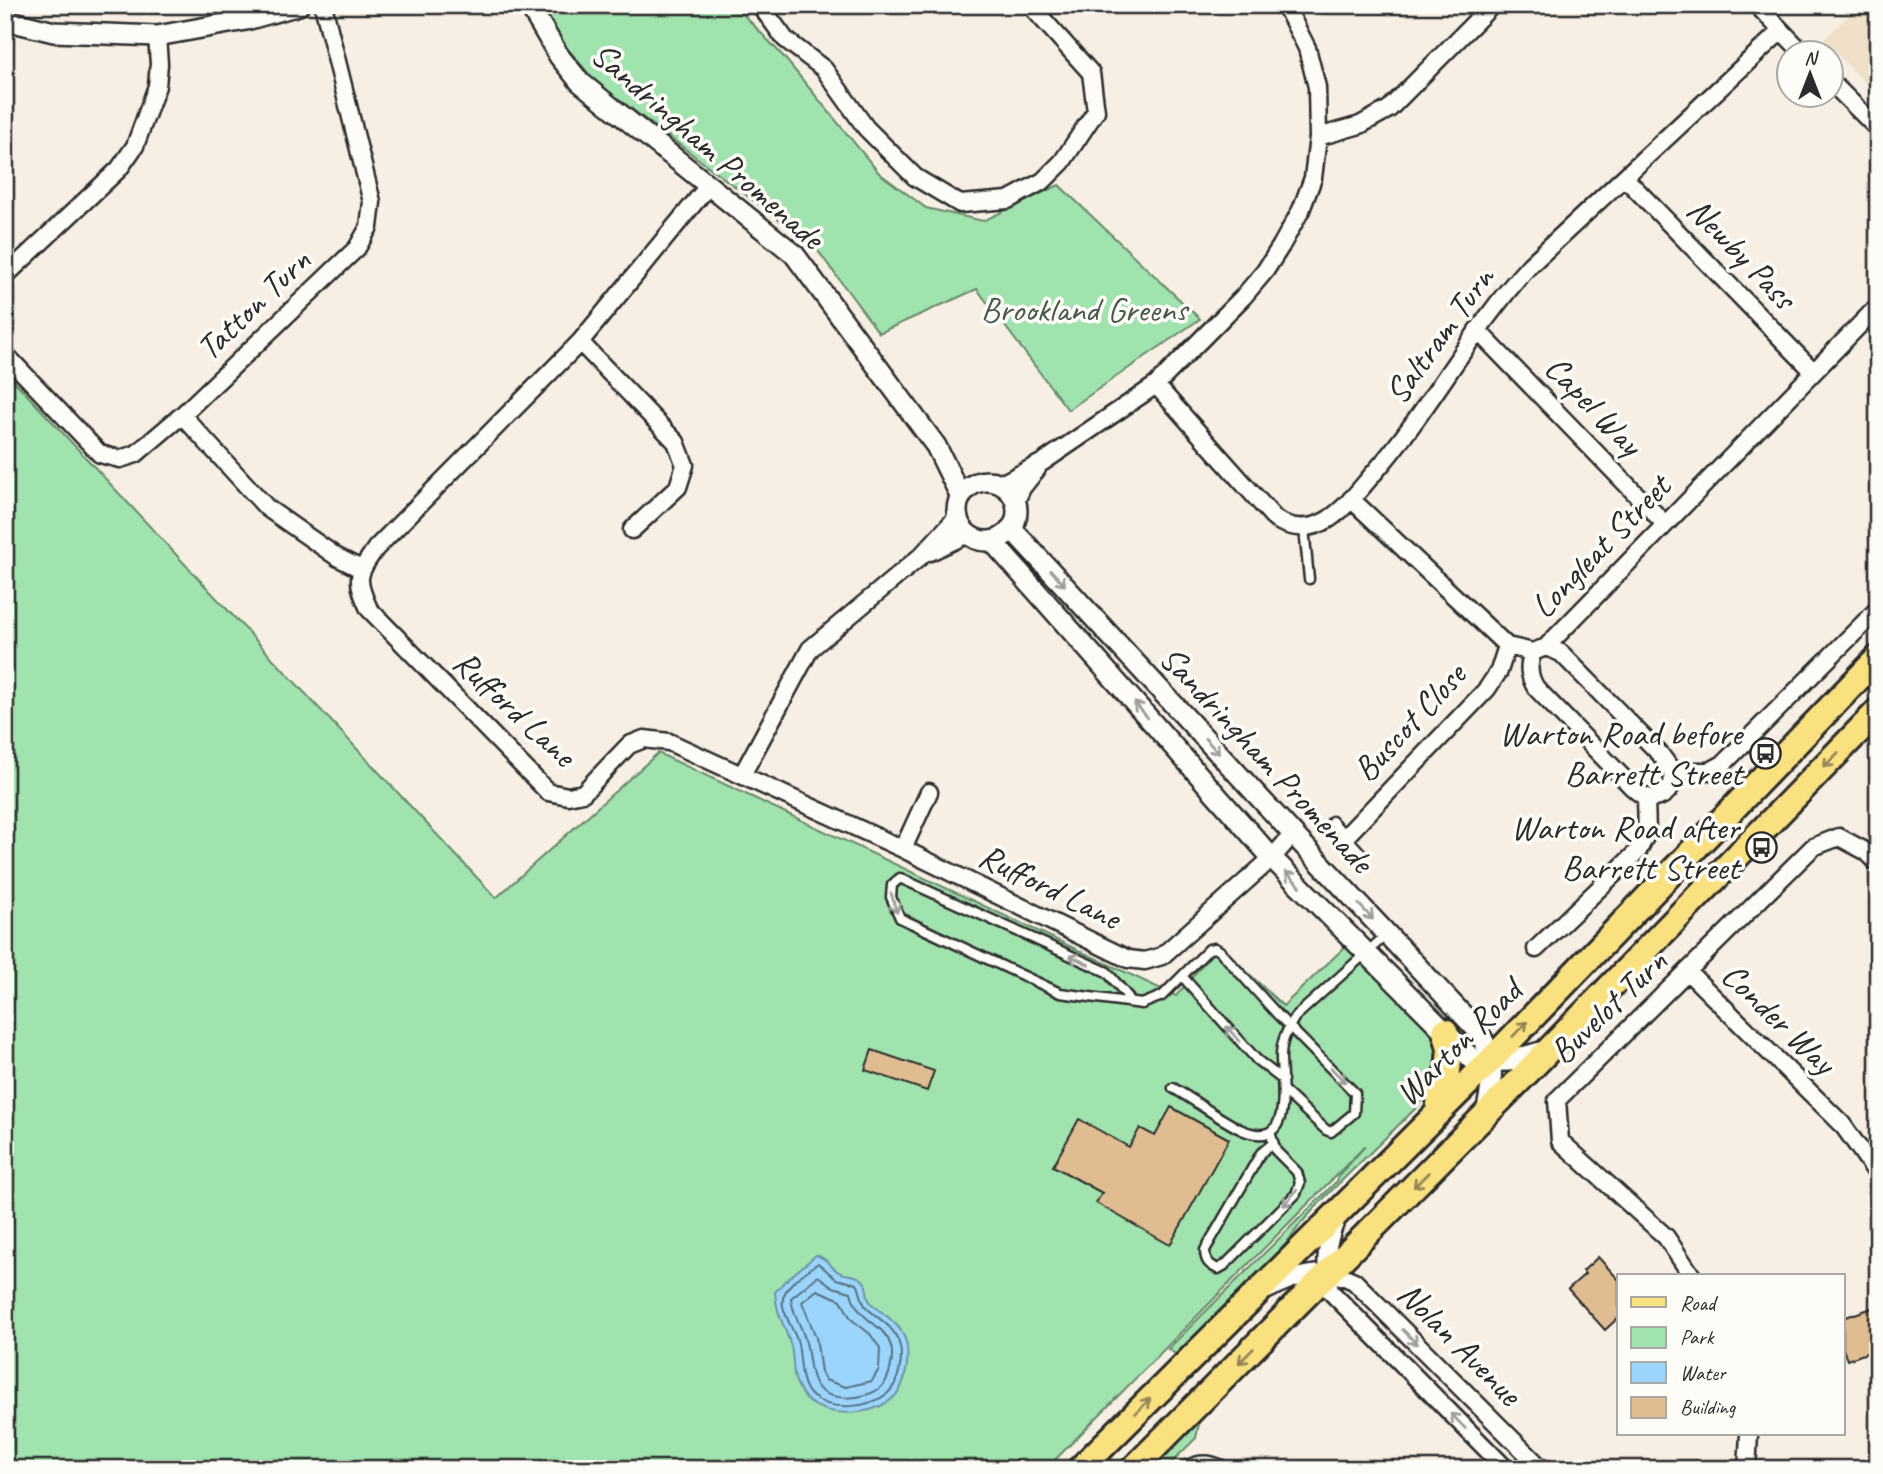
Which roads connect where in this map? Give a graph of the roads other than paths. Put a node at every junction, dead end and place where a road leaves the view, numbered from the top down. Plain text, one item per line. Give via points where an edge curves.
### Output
1 (299, 5) edge
2 (323, 5) edge
3 (529, 5) edge
4 (541, 5) edge
5 (760, 5) edge
6 (1030, 5) edge
7 (1285, 5) edge
8 (1492, 5) edge
9 (1757, 5) edge
10 (5, 20) edge
11 (542, 26) junction
12 (1781, 31) junction
13 (158, 36) junction
14 (1788, 38) edge
15 (1844, 96) edge
16 (1878, 129) edge
17 (1318, 137) junction
18 (1625, 178) junction
19 (709, 185) junction
20 (5, 276) edge
21 (1878, 306) edge
22 (1477, 330) junction
23 (580, 342) junction
24 (5, 354) edge
25 (1813, 371) junction
26 (1156, 385) junction
27 (182, 415) junction
28 (936, 446) junction
29 (1043, 462) junction
30 (979, 483) junction
31 (999, 485) junction
32 (961, 497) junction
33 (1351, 499) junction
34 (1015, 503) junction
35 (957, 517) junction
36 (1665, 524) junction
37 (1011, 528) junction
38 (1304, 528) junction
39 (632, 530) dead end
40 (968, 534) junction
41 (992, 541) junction
42 (921, 556) junction
43 (361, 569) junction
44 (1309, 579) dead end
45 (1878, 609) edge
46 (1507, 646) junction
47 (1540, 649) junction
48 (1878, 658) edge
49 (1878, 711) edge
50 (1672, 771) junction
51 (742, 775) junction
52 (929, 792) dead end
53 (1646, 797) junction
54 (1332, 821) dead end
55 (1293, 834) junction
56 (1347, 835) junction
57 (903, 849) junction
58 (1361, 853) dead end
59 (1272, 858) junction
60 (1878, 863) edge
61 (1387, 934) junction
62 (1536, 949) dead end
63 (1367, 952) junction
64 (1688, 972) junction
65 (1182, 976) junction
66 (1129, 1002) junction
67 (1289, 1026) junction
68 (1445, 1031) junction
69 (1549, 1049) junction
70 (1490, 1061) junction
71 (1283, 1080) junction
72 (1173, 1088) dead end
73 (1283, 1090) junction
74 (1438, 1112) junction
75 (1486, 1113) junction
76 (1270, 1132) junction
77 (1273, 1143) junction
78 (1878, 1175) edge
79 (1341, 1208) junction
80 (1327, 1274) junction
81 (1691, 1274) edge
82 (1248, 1302) junction
83 (1749, 1436) edge
84 (1080, 1469) edge
85 (1133, 1469) edge
86 (1188, 1469) edge
87 (1221, 1469) edge
88 (1506, 1469) edge
89 (1542, 1469) edge
90 (1746, 1469) edge

1 - 13 street
2 - 27 street, Tatton Turn via 372,202 369,227 358,248
3 - 11 street, Sandringham Promenade
4 - 11 street, Sandringham Promenade
5 - 6 street via 785,39 824,69 866,128 915,177 960,205 1008,200 1043,181 1062,162 1096,111 1091,73
7 - 17 street via 1307,48 1317,87
8 - 17 street via 1389,109 1360,125
9 - 12 street
10 - 13 street via 54,33
11 - 19 street, Sandringham Promenade via 580,82
12 - 14 street
12 - 18 street, Saltram Turn
13 - 20 street via 157,86 135,146 119,169
15 - 16 street
17 - 26 street via 1313,178 1301,210 1265,271
18 - 22 street, Saltram Turn via 1530,265
18 - 25 street, Newby Pass
19 - 23 street
19 - 28 street, Sandringham Promenade via 794,254
21 - 25 street, Longleat Street
22 - 33 street, Saltram Turn via 1403,440
22 - 36 street, Capel Way
23 - 39 street via 676,442 685,465 678,487
23 - 43 street via 376,548
24 - 27 street, Tatton Turn via 100,454 120,459 136,454
25 - 36 street, Longleat Street
26 - 29 street
26 - 38 street via 1275,519 1287,527
27 - 43 street via 267,508
28 - 30 street, Sandringham Promenade
28 - 32 street, Sandringham Promenade
29 - 31 street
29 - 34 street
30 - 31 street
30 - 32 street
31 - 34 street
32 - 35 street
33 - 38 street, Saltram Turn via 1331,518
33 - 46 street, Longleat Street
34 - 37 street
35 - 40 street
35 - 42 street
36 - 47 street, Longleat Street
37 - 41 street
37 -> 55 street, Sandringham Promenade
38 - 44 lane
40 - 41 street
40 - 42 street
59 -> 41 street, Sandringham Promenade
42 - 51 street via 810,649
43 - 51 street, Rufford Lane via 359,587 369,608 548,792 583,793 629,745 644,739 669,742
45 - 50 street via 1723,764 1710,771
46 - 47 street, Longleat Street
46 - 56 street, Buscot Close via 1487,689
47 - 50 street via 1561,653
47 - 53 street via 1528,665 1536,688
70 -> 48 main road, Warton Road
49 -> 69 main road, Warton Road
50 - 53 street via 1669,792
51 - 57 street, Rufford Lane
52 - 57 street
53 - 62 street via 1647,833 1638,851
54 - 56 lane
55 - 59 street, Rufford Lane
55 -> 61 street, Sandringham Promenade
56 - 58 lane
57 - 59 street, Rufford Lane via 1128,959 1145,961 1161,956
63 -> 59 street, Sandringham Promenade
60 - 64 street, Buvelot Turn via 1839,837 1813,847
61 - 63 lane
61 - 70 street, Sandringham Promenade via 1478,1031
63 - 67 lane
63 - 68 street, Sandringham Promenade
64 - 78 street, Conder Way via 1843,1124
64 - 81 street, Buvelot Turn via 1557,1100 1560,1141 1666,1237
65 - 66 lane via 1161,996 1142,1004
65 - 67 lane via 1215,948
71 -> 65 lane via 1257,1060
66 -> 66 lane via 1107,972 900,878 892,885 897,914 907,922 1060,993
67 - 71 lane via 1281,1056
67 -> 73 lane via 1355,1093 1354,1113 1331,1132
68 - 70 street, Sandringham Promenade via 1475,1062
68 - 74 main road via 1450,1048
69 - 70 street via 1508,1061
69 - 75 main road, Warton Road
70 - 74 main road, Warton Road
70 - 75 street via 1493,1085
71 - 73 lane
72 - 76 lane via 1243,1130
73 - 76 lane via 1283,1109 1278,1125
74 - 79 main road, Warton Road
75 -> 80 main road, Warton Road
76 - 77 lane
77 -> 77 lane via 1297,1172 1296,1194 1218,1269 1205,1258 1205,1250 1261,1153
79 - 80 street, Nolan Avenue via 1328,1240
79 - 82 main road, Warton Road
80 - 82 street, Nolan Avenue via 1300,1275
80 -> 85 main road, Warton Road
88 -> 80 street, Nolan Avenue via 1341,1304 1330,1291
80 -> 89 street, Nolan Avenue via 1354,1282
84 -> 82 main road, Warton Road
83 - 90 street
86 - 87 street via 1204,1464

